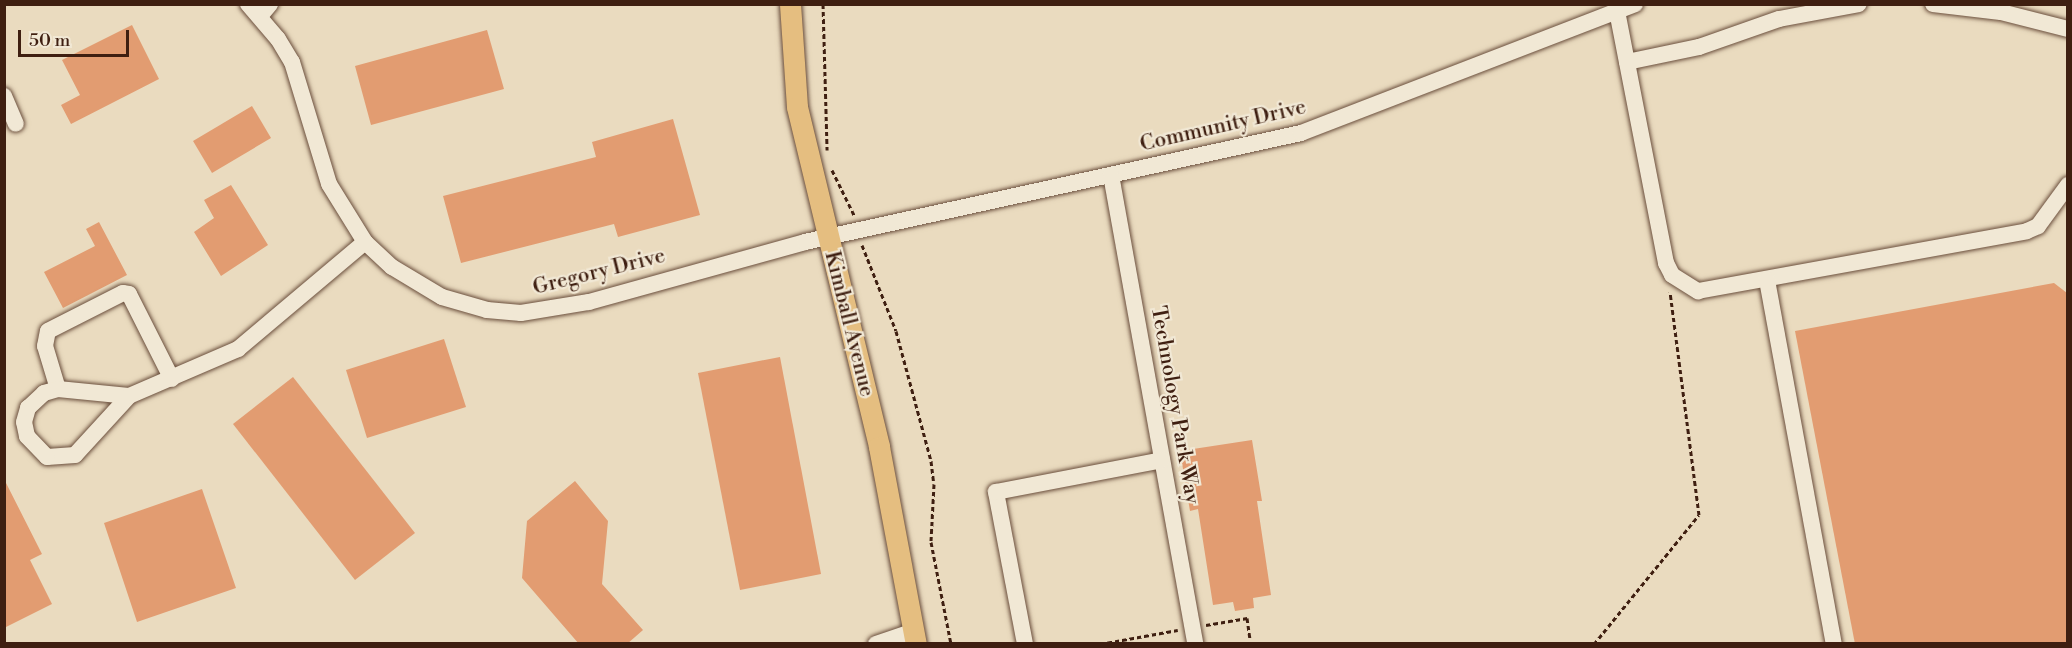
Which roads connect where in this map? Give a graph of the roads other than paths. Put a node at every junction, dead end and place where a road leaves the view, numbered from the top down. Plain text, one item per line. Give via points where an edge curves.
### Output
1 (790, 4) edge
2 (1635, 4) edge
3 (1859, 4) edge
4 (1933, 4) edge
5 (259, 8) edge
6 (1617, 11) junction
7 (2067, 30) edge
8 (1627, 62) junction
9 (4, 96) edge
10 (16, 124) dead end
11 (1111, 175) junction
12 (2067, 185) edge
13 (827, 237) junction
14 (365, 242) junction
15 (805, 242) joint
16 (1767, 280) junction
17 (172, 379) junction
18 (58, 389) junction
19 (129, 396) junction
20 (1162, 460) junction
21 (915, 637) edge
22 (876, 644) edge
23 (1025, 644) edge
24 (1195, 644) edge
25 (1834, 644) edge

1 - 13 main road, Kimball Avenue via 795,98
2 - 6 street, Community Drive
3 - 8 street via 1779,19 1699,47
4 - 7 street via 2001,12
5 - 14 street, Gregory Drive via 294,68 329,184
6 - 8 street
6 - 11 street, Community Drive via 1310,130
8 - 16 street via 1666,263 1672,275 1702,292
9 - 10 street
11 - 13 street, Community Drive
11 - 20 street, Technology Park Way
12 - 16 street via 2038,225 2027,231
13 - 15 street, Community Drive
13 - 21 main road, Kimball Avenue via 879,447
14 - 15 street, Gregory Drive via 392,267 442,297 487,310 521,313 590,302
14 - 17 street via 253,339 220,359
16 - 25 street
17 - 18 street via 129,294 123,293 48,331 45,346
17 - 19 street
18 - 19 street
18 - 19 street via 37,397 24,422 30,443 54,459 81,452
20 - 23 street via 996,492
20 - 24 street, Technology Park Way
21 - 22 street

